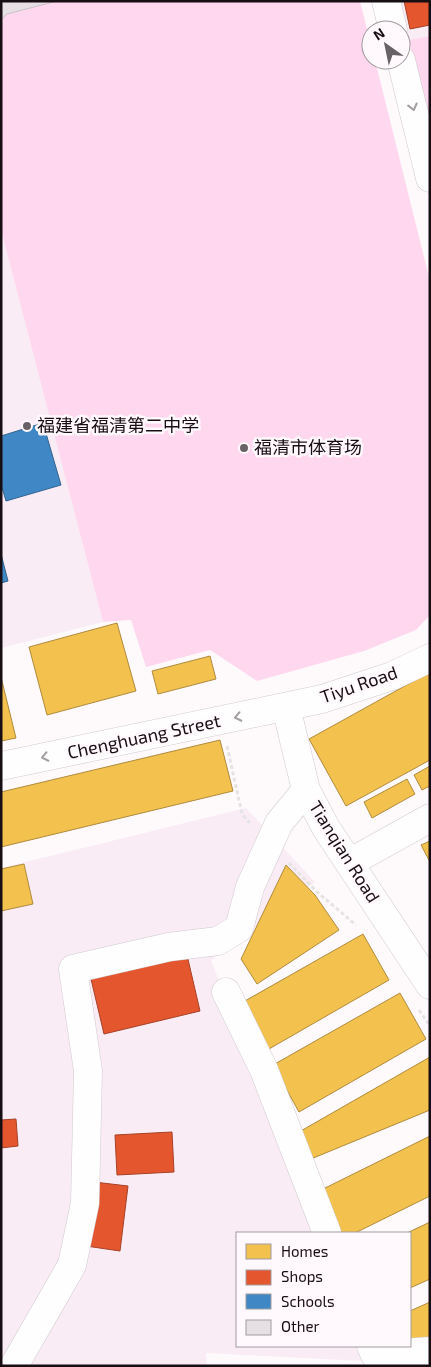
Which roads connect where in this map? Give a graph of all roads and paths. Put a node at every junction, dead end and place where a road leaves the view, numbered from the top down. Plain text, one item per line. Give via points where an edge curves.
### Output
1 (386, 1) edge
2 (391, 20) edge
3 (403, 70) edge
4 (430, 178) edge
5 (430, 658) edge
6 (286, 707) junction
7 (225, 737) dead end
8 (1, 766) edge
9 (306, 790) junction
10 (430, 818) edge
11 (270, 843) junction
12 (349, 863) junction
13 (360, 928) dead end
14 (226, 992) dead end
15 (422, 994) edge
16 (430, 1026) edge
17 (327, 1232) edge
18 (371, 1347) edge
19 (430, 1351) edge
20 (14, 1366) edge

1 - 2 street
3 -> 4 street
5 - 6 street, Tiyu Road via 392,676
6 -> 8 street, Chenghuang Street
6 - 9 street, Tianqian Road
7 - 11 path via 242,814
9 - 11 street via 279,823
9 - 12 street, Tianqian Road
10 - 12 street
11 - 13 path via 316,890
11 - 20 street via 250,887 239,928 218,941 169,947 73,969 88,1071 84,1203 72,1265
12 - 15 street, Tianqian Road
14 - 17 street via 264,1070
15 - 16 path
18 - 19 street via 375,1356

